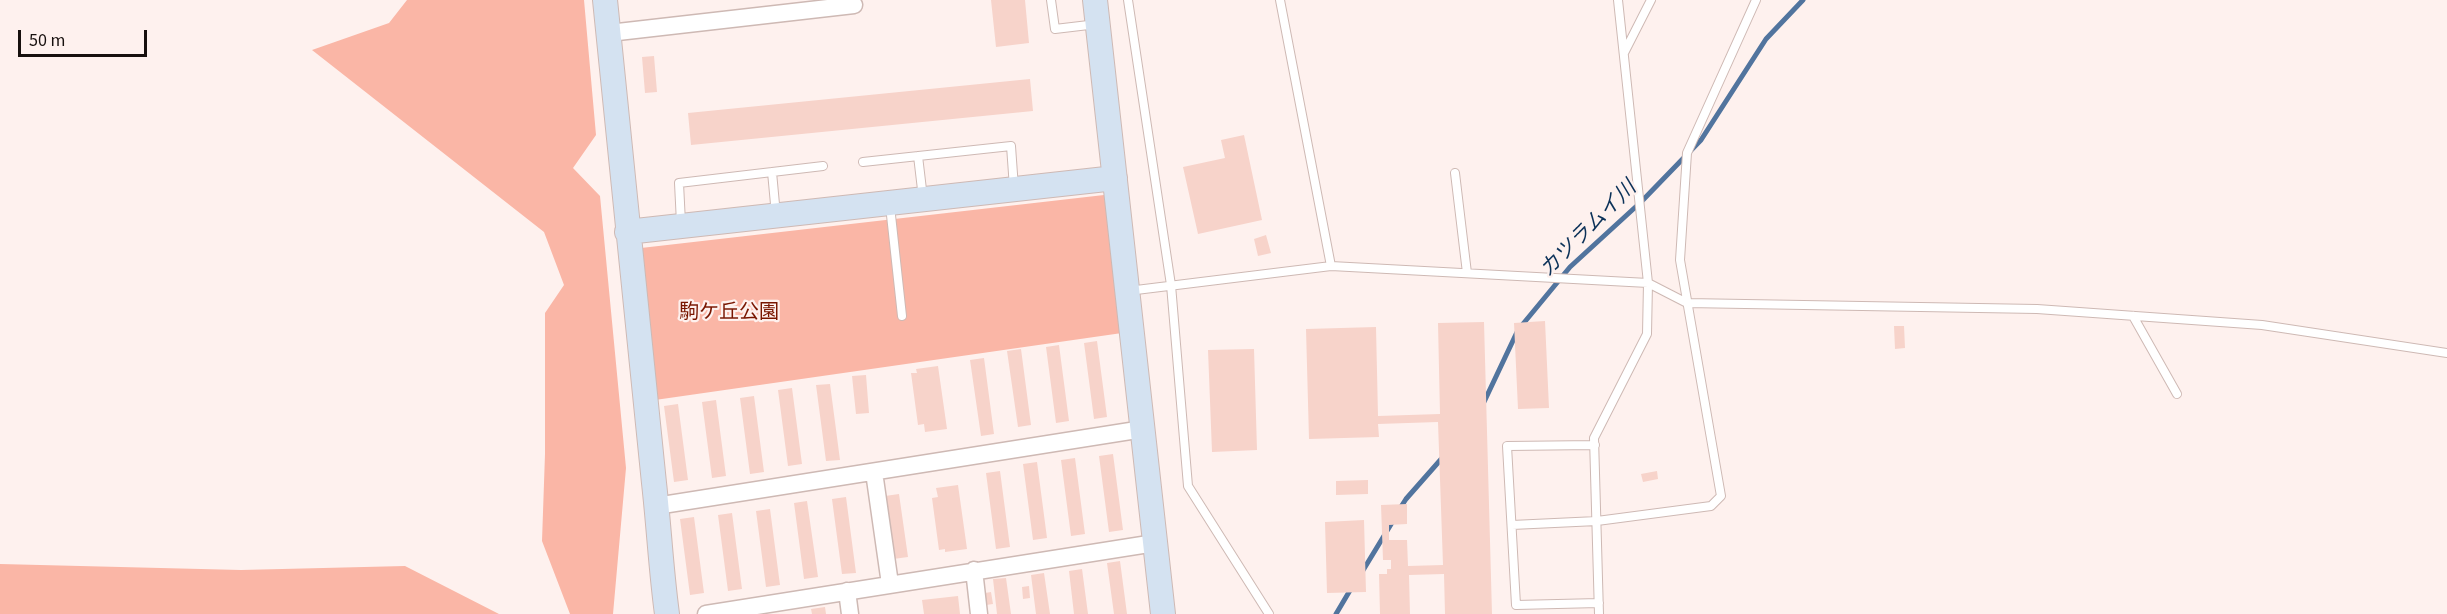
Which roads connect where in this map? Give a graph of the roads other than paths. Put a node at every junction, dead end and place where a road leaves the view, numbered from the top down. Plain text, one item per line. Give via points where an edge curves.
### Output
1 (605, 0) edge
2 (1051, 0) edge
3 (1095, 0) edge
4 (1128, 0) edge
5 (1280, 0) edge
6 (1618, 0) edge
7 (1651, 0) edge
8 (1756, 0) edge
9 (854, 5) dead end
10 (1098, 24) junction
11 (609, 33) junction
12 (1624, 54) junction
13 (918, 156) junction
14 (863, 162) dead end
15 (823, 166) dead end
16 (772, 172) junction
17 (1455, 173) dead end
18 (1115, 178) junction
19 (1014, 189) junction
20 (923, 199) junction
21 (890, 203) junction
22 (776, 215) junction
23 (682, 226) junction
24 (627, 232) junction
25 (1331, 266) junction
26 (1467, 273) junction
27 (1648, 283) junction
28 (1171, 285) junction
29 (1128, 291) junction
30 (1687, 303) junction
31 (902, 316) dead end
32 (2133, 316) junction
33 (2447, 353) edge
34 (2177, 394) dead end
35 (1143, 429) junction
36 (1595, 445) junction
37 (874, 472) junction
38 (656, 506) junction
39 (1597, 521) junction
40 (1512, 525) junction
41 (1155, 543) junction
42 (974, 570) junction
43 (890, 584) junction
44 (847, 591) junction
45 (1599, 603) junction
46 (667, 614) edge
47 (706, 614) edge
48 (850, 614) edge
49 (979, 614) edge
50 (1162, 614) edge
51 (1269, 614) edge
52 (1599, 614) edge

1 - 11 street
2 - 10 lane via 1054,29
3 - 10 street
4 - 28 lane
5 - 25 lane
6 - 12 lane
7 - 12 lane
8 - 30 lane via 1687,153 1680,260
9 - 11 street
10 - 18 street
11 - 24 street
12 - 27 lane
13 - 14 lane
13 - 19 lane via 1011,146
13 - 20 lane
15 - 16 lane
16 - 22 lane
16 - 23 lane via 679,183
17 - 26 lane
18 - 19 street
18 - 29 street
19 - 20 street
20 - 21 street
21 - 22 street
21 - 31 lane
22 - 23 street
23 - 24 street
24 - 38 street
25 - 26 lane
25 - 28 lane
26 - 27 lane
27 - 30 lane
27 - 36 lane via 1647,334 1594,438
28 - 29 lane
28 - 51 lane via 1188,486
29 - 35 street
30 - 32 lane via 2037,309
30 - 39 lane via 1721,496 1711,506
32 - 33 lane via 2262,325
32 - 34 lane
35 - 37 street
35 - 41 street
36 - 39 lane
36 - 40 lane via 1507,446
37 - 38 street
37 - 43 street
38 - 46 street
39 - 40 lane
39 - 45 lane
40 - 45 lane via 1516,605
41 - 42 street
41 - 50 street
42 - 43 street
42 - 49 street
43 - 44 street
44 - 47 street
44 - 48 street
45 - 52 lane

